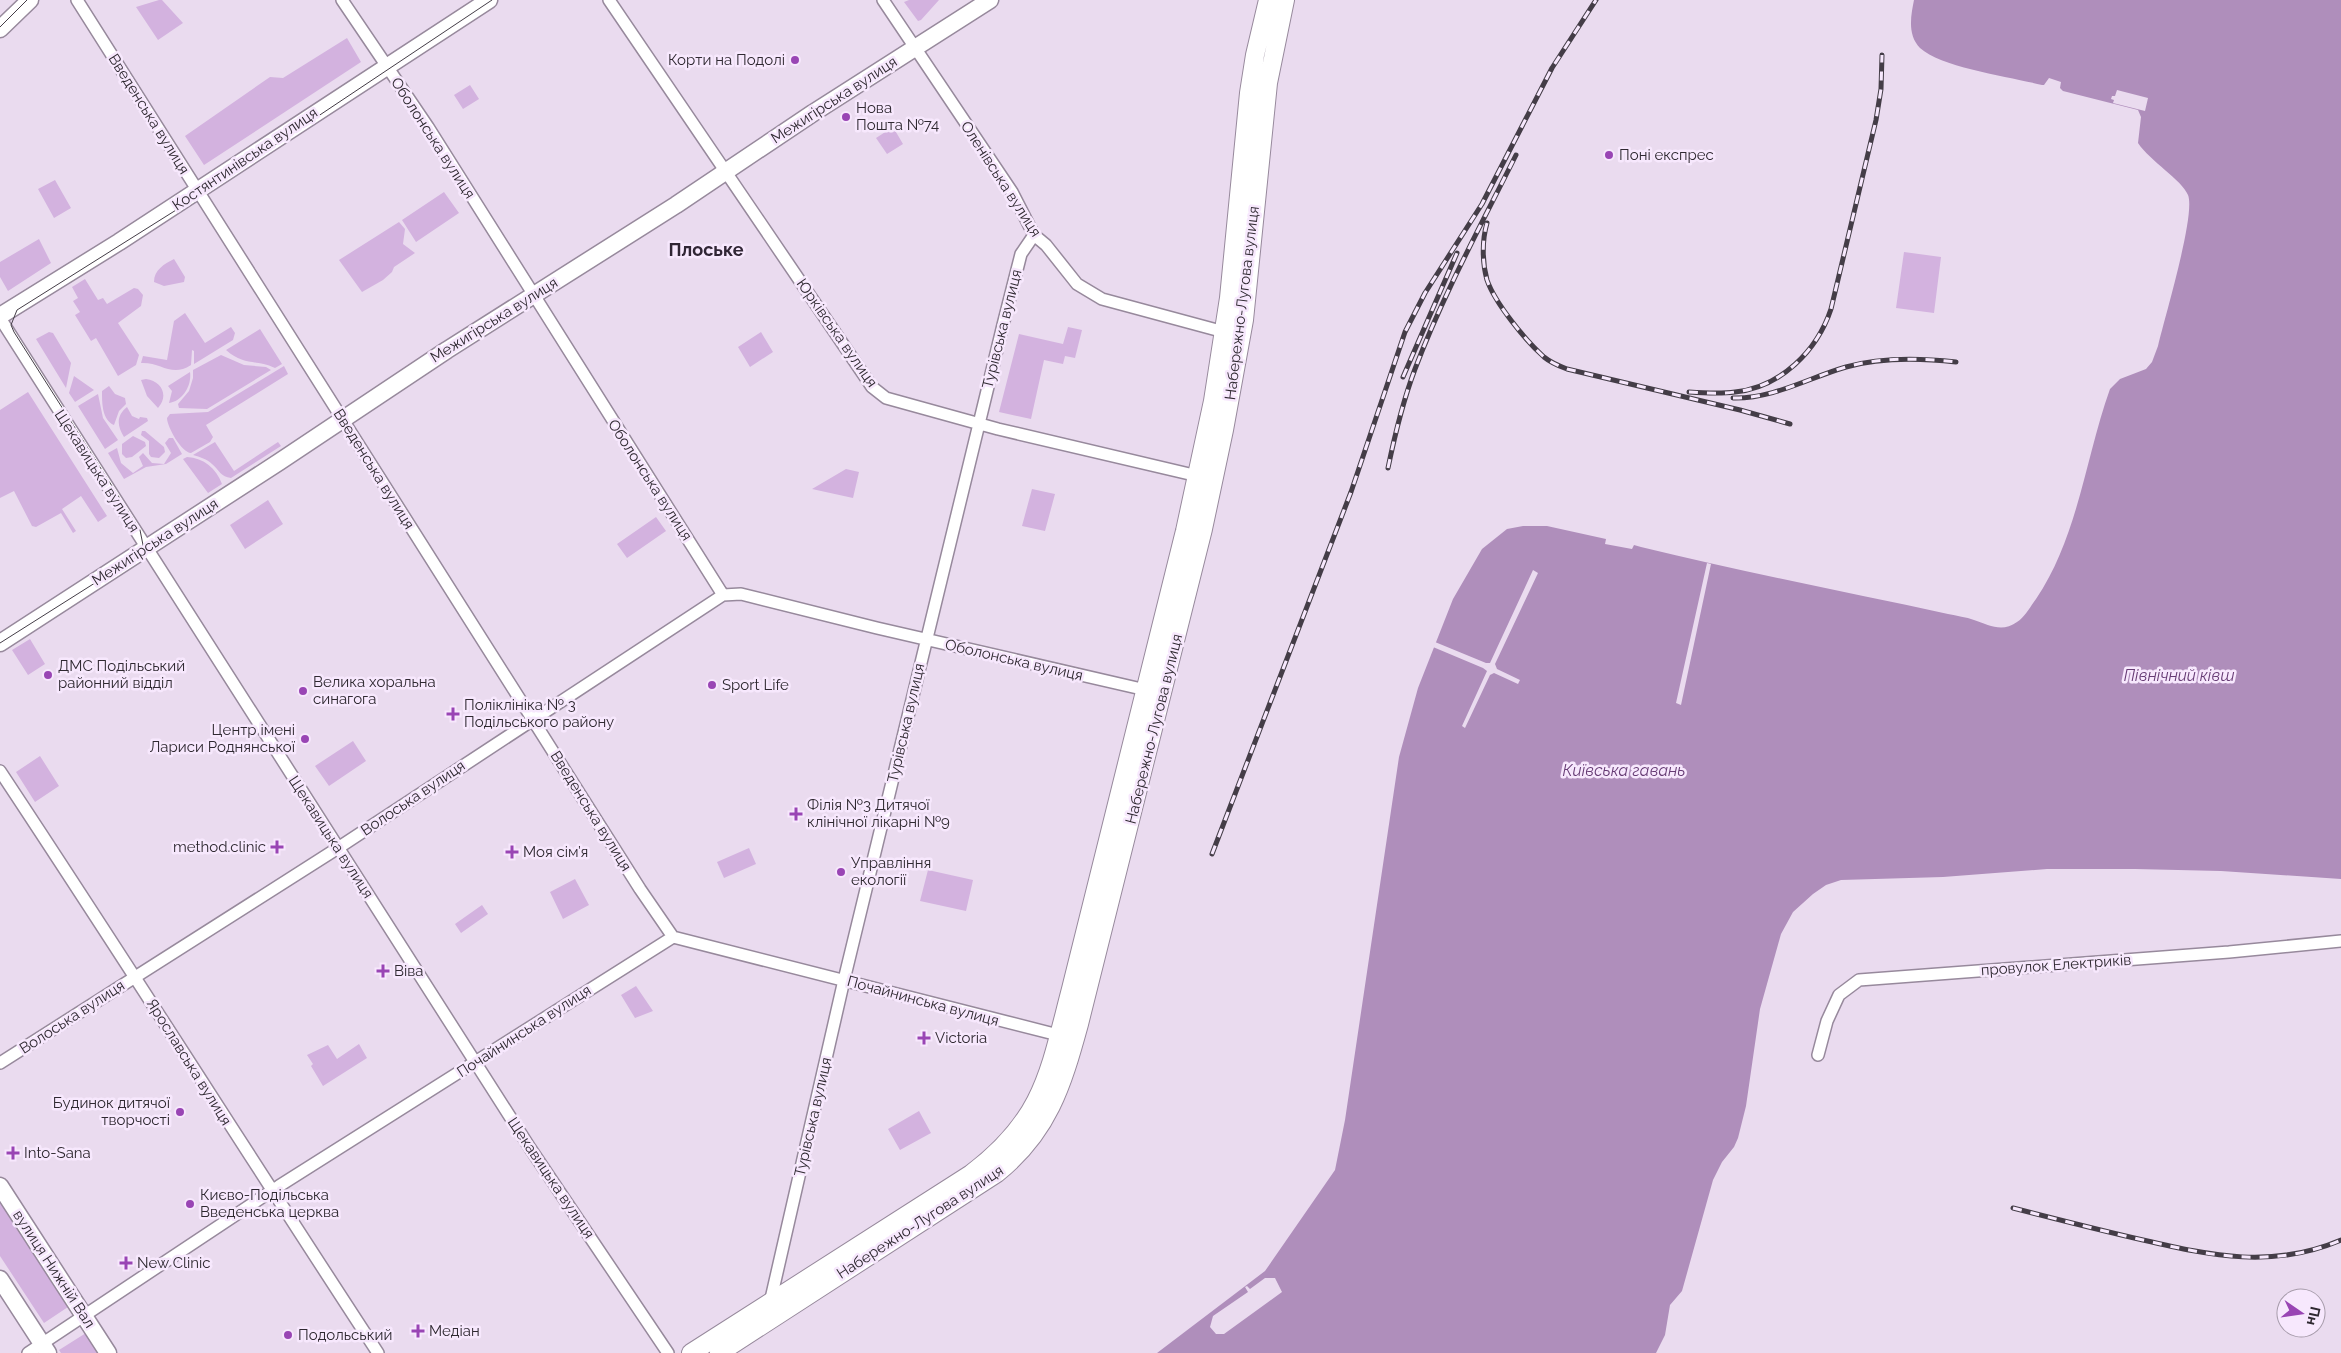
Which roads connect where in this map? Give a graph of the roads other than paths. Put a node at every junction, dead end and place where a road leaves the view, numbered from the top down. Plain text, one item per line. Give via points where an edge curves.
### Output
1 (30, 0) edge
2 (77, 0) edge
3 (342, 0) edge
4 (489, 0) edge
5 (609, 0) edge
6 (883, 0) edge
7 (990, 0) edge
8 (1268, 0) edge
9 (1285, 0) edge
10 (0, 29) edge
11 (915, 48) junction
12 (386, 66) junction
13 (725, 172) junction
14 (197, 191) junction
15 (1034, 235) junction
16 (534, 296) junction
17 (0, 317) edge
18 (1233, 334) junction
19 (342, 419) junction
20 (979, 424) junction
21 (1198, 476) junction
22 (148, 548) junction
23 (724, 595) junction
24 (926, 639) junction
25 (0, 643) edge
26 (1146, 690) junction
27 (532, 719) junction
28 (0, 771) edge
29 (338, 848) junction
30 (673, 937) junction
31 (2341, 940) edge
32 (136, 976) junction
33 (844, 980) junction
34 (1067, 1038) junction
35 (1818, 1055) dead end
36 (476, 1062) junction
37 (0, 1063) edge
38 (0, 1186) edge
39 (272, 1191) junction
40 (0, 1279) edge
41 (773, 1309) junction
42 (84, 1316) junction
43 (45, 1348) edge
44 (28, 1353) edge
45 (108, 1353) edge
46 (378, 1353) edge
47 (668, 1353) edge
48 (691, 1353) edge
49 (719, 1353) edge

1 - 10 street
2 - 14 street, Введенська вулиця
3 - 12 street, Оболонська вулиця
4 - 12 street, Костянтинівська вулиця
5 - 13 street, Юрківська вулиця
6 - 11 street, Оленівська вулиця
7 - 11 street, Межигірська вулиця
8 - 18 main road, Набережно-Лугова вулиця via 1249,93 1234,252
9 - 18 main road, Набережно-Лугова вулиця via 1272,56
11 - 13 street, Межигірська вулиця
11 - 15 street, Оленівська вулиця via 1012,192
12 - 14 street, Костянтинівська вулиця
12 - 16 street, Оболонська вулиця
13 - 16 street, Межигірська вулиця
13 - 20 street, Юрківська вулиця via 872,388 892,401
14 - 17 street, Костянтинівська вулиця
14 - 19 street, Введенська вулиця
15 - 18 street, Оленівська вулиця via 1077,284 1093,295
15 - 20 street, Турівська вулиця via 1021,254
16 - 19 street, Межигірська вулиця
16 - 23 street, Оболонська вулиця
17 - 22 street, Щекавицька вулиця
18 - 21 main road, Набережно-Лугова вулиця
18 - 34 main road, Набережно-Лугова вулиця via 1224,430 1203,530
19 - 22 street, Межигірська вулиця
19 - 27 street, Введенська вулиця
20 - 21 street, Юрківська вулиця
20 - 24 street, Турівська вулиця
21 - 26 main road, Набережно-Лугова вулиця
22 - 25 street, Межигірська вулиця
22 - 29 street, Щекавицька вулиця
23 - 24 street, Оболонська вулиця via 741,594
23 - 27 street, Волоська вулиця
24 - 26 street, Оболонська вулиця
24 - 33 street, Турівська вулиця
26 - 34 main road, Набережно-Лугова вулиця
27 - 29 street, Волоська вулиця
27 - 30 street, Введенська вулиця
28 - 32 street, Ярославська вулиця
29 - 32 street, Волоська вулиця
29 - 36 street, Щекавицька вулиця
30 - 33 street, Почайнинська вулиця
30 - 36 street, Почайнинська вулиця
31 - 35 street, провулок Електриків via 2230,952 1859,980 1839,995 1826,1021
32 - 37 street, Волоська вулиця
32 - 39 street, Ярославська вулиця
33 - 34 street, Почайнинська вулиця
33 - 41 street, Турівська вулиця
34 - 41 main road, Набережно-Лугова вулиця via 1027,1120 1003,1148 971,1174
36 - 39 street, Почайнинська вулиця
36 - 47 street, Щекавицька вулиця
38 - 42 street, вулиця Нижній Вал
39 - 42 street, Почайнинська вулиця
39 - 46 street, Ярославська вулиця
40 - 43 street
41 - 48 main road
41 - 49 main road
42 - 43 street, Почайнинська вулиця
42 - 45 street, вулиця Нижній Вал
43 - 44 street, Почайнинська вулиця

